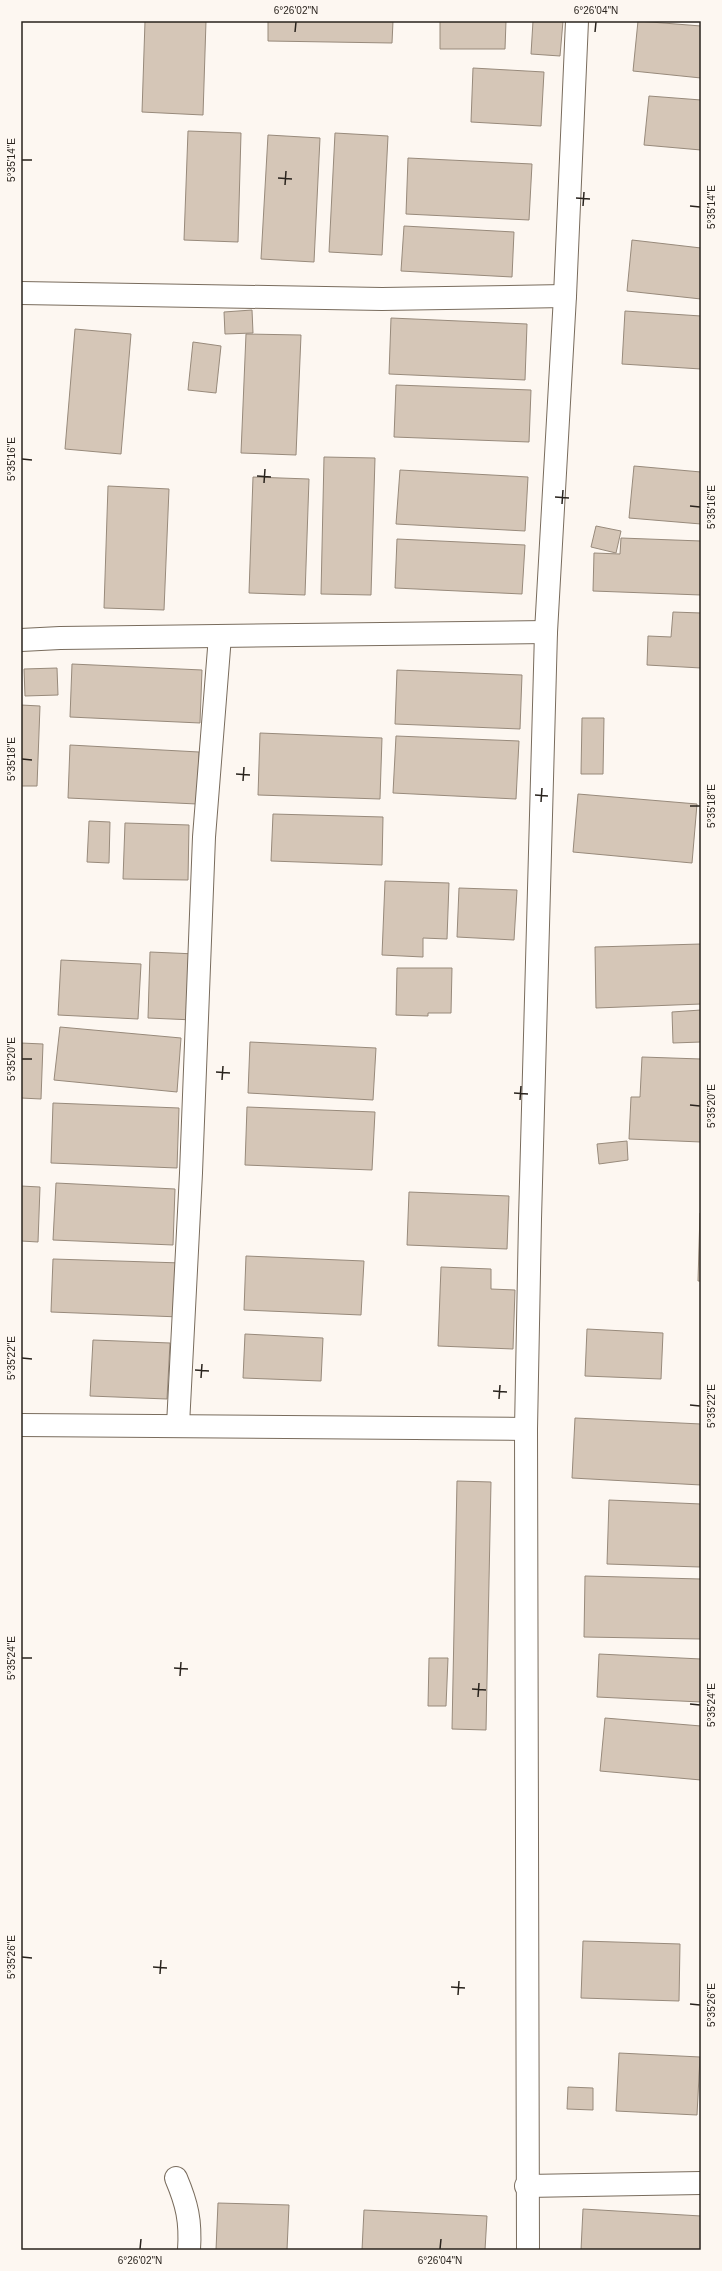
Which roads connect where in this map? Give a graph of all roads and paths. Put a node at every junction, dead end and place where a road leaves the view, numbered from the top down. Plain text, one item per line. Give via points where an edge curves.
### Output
1 (577, 21) edge
2 (21, 293) edge
3 (565, 296) junction
4 (546, 632) junction
5 (220, 636) junction
6 (21, 640) edge
7 (21, 1425) edge
8 (178, 1425) junction
9 (526, 1429) junction
10 (176, 2178) dead end
11 (701, 2183) edge
12 (526, 2186) junction
13 (189, 2250) edge
14 (528, 2250) edge

1 - 3 street
2 - 3 street via 382,298
3 - 4 street
4 - 5 street
4 - 9 street
5 - 6 street
5 - 8 street via 204,837
7 - 8 street
8 - 9 street
9 - 12 street
10 - 13 street via 186,2202
11 - 12 street
12 - 14 street

